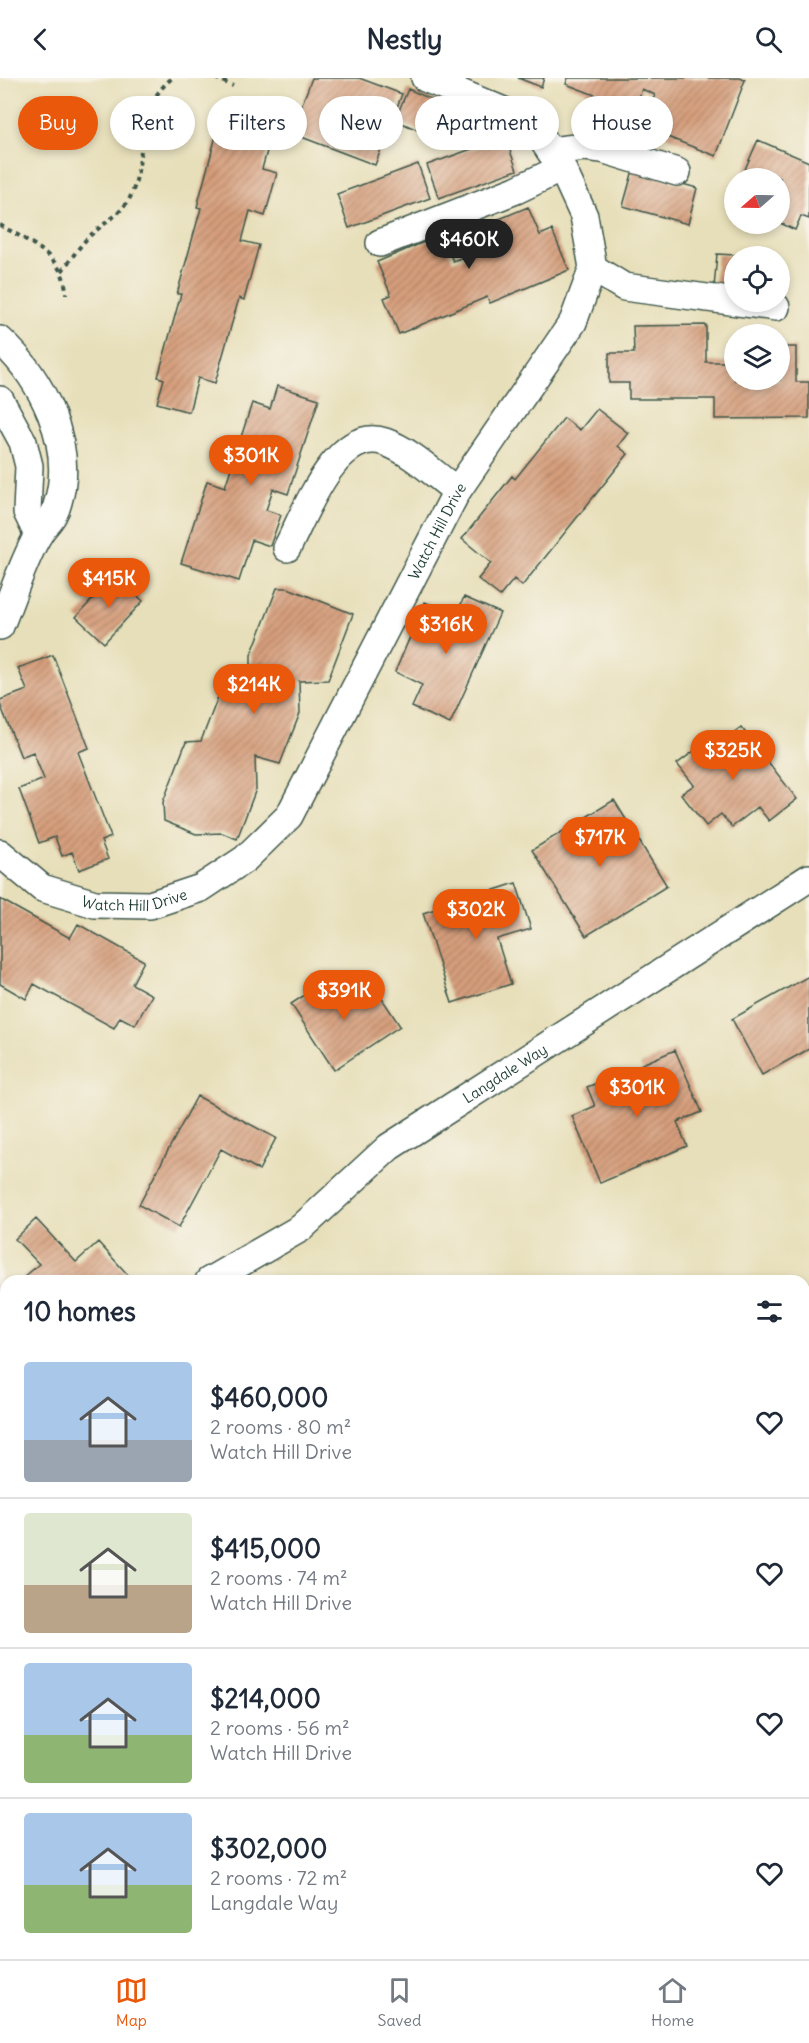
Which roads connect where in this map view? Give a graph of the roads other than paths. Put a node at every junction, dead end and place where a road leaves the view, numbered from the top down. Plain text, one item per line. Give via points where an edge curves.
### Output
1 (425, 78) edge
2 (556, 159) junction
3 (677, 172) dead end
4 (380, 243) dead end
5 (593, 268) junction
6 (724, 300) edge
7 (0, 340) edge
8 (0, 400) edge
9 (457, 491) junction
10 (38, 535) junction
11 (287, 548) dead end
12 (0, 626) edge
13 (0, 853) edge
14 (809, 878) edge
15 (219, 1275) edge

1 - 2 street via 530,122
2 - 3 street via 584,147 602,148
2 - 4 street via 516,190
2 - 5 street via 584,216
5 - 6 street via 624,287
5 - 9 street, Watch Hill Drive via 573,322
7 - 10 street via 34,383 56,429 63,459 64,478 52,520
8 - 10 street via 22,442 29,466 27,512
9 - 11 street via 383,441 365,442 345,451 326,471
9 - 13 street, Watch Hill Drive via 289,816 245,859 201,888 150,904 95,904 42,888
10 - 12 street
14 - 15 street, Langdale Way via 389,1147 301,1228

